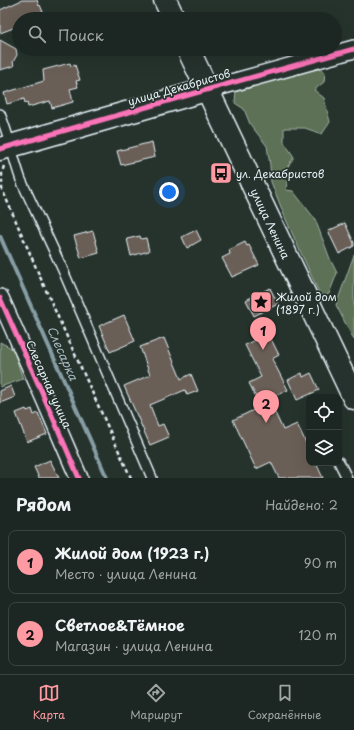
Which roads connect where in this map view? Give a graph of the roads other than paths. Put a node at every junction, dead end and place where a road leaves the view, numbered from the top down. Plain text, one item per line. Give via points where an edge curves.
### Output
1 (165, 0) edge
2 (171, 12) edge
3 (354, 49) edge
4 (342, 52) edge
5 (191, 56) edge
6 (329, 56) edge
7 (206, 90) junction
8 (0, 114) edge
9 (5, 148) edge
10 (0, 298) edge
11 (351, 397) edge
12 (341, 466) edge
13 (79, 478) edge
14 (152, 478) edge
15 (347, 478) edge

1 - 2 main road
3 - 4 street, улица Декабристов
5 - 7 main road, улица Ленина
6 - 7 street, улица Декабристов
7 - 9 main road, улица Декабристов
7 - 11 main road, улица Ленина
8 - 9 lane via 6,130
9 - 14 lane via 17,168 62,268
10 - 13 street, Слесарная улица
12 - 15 lane

